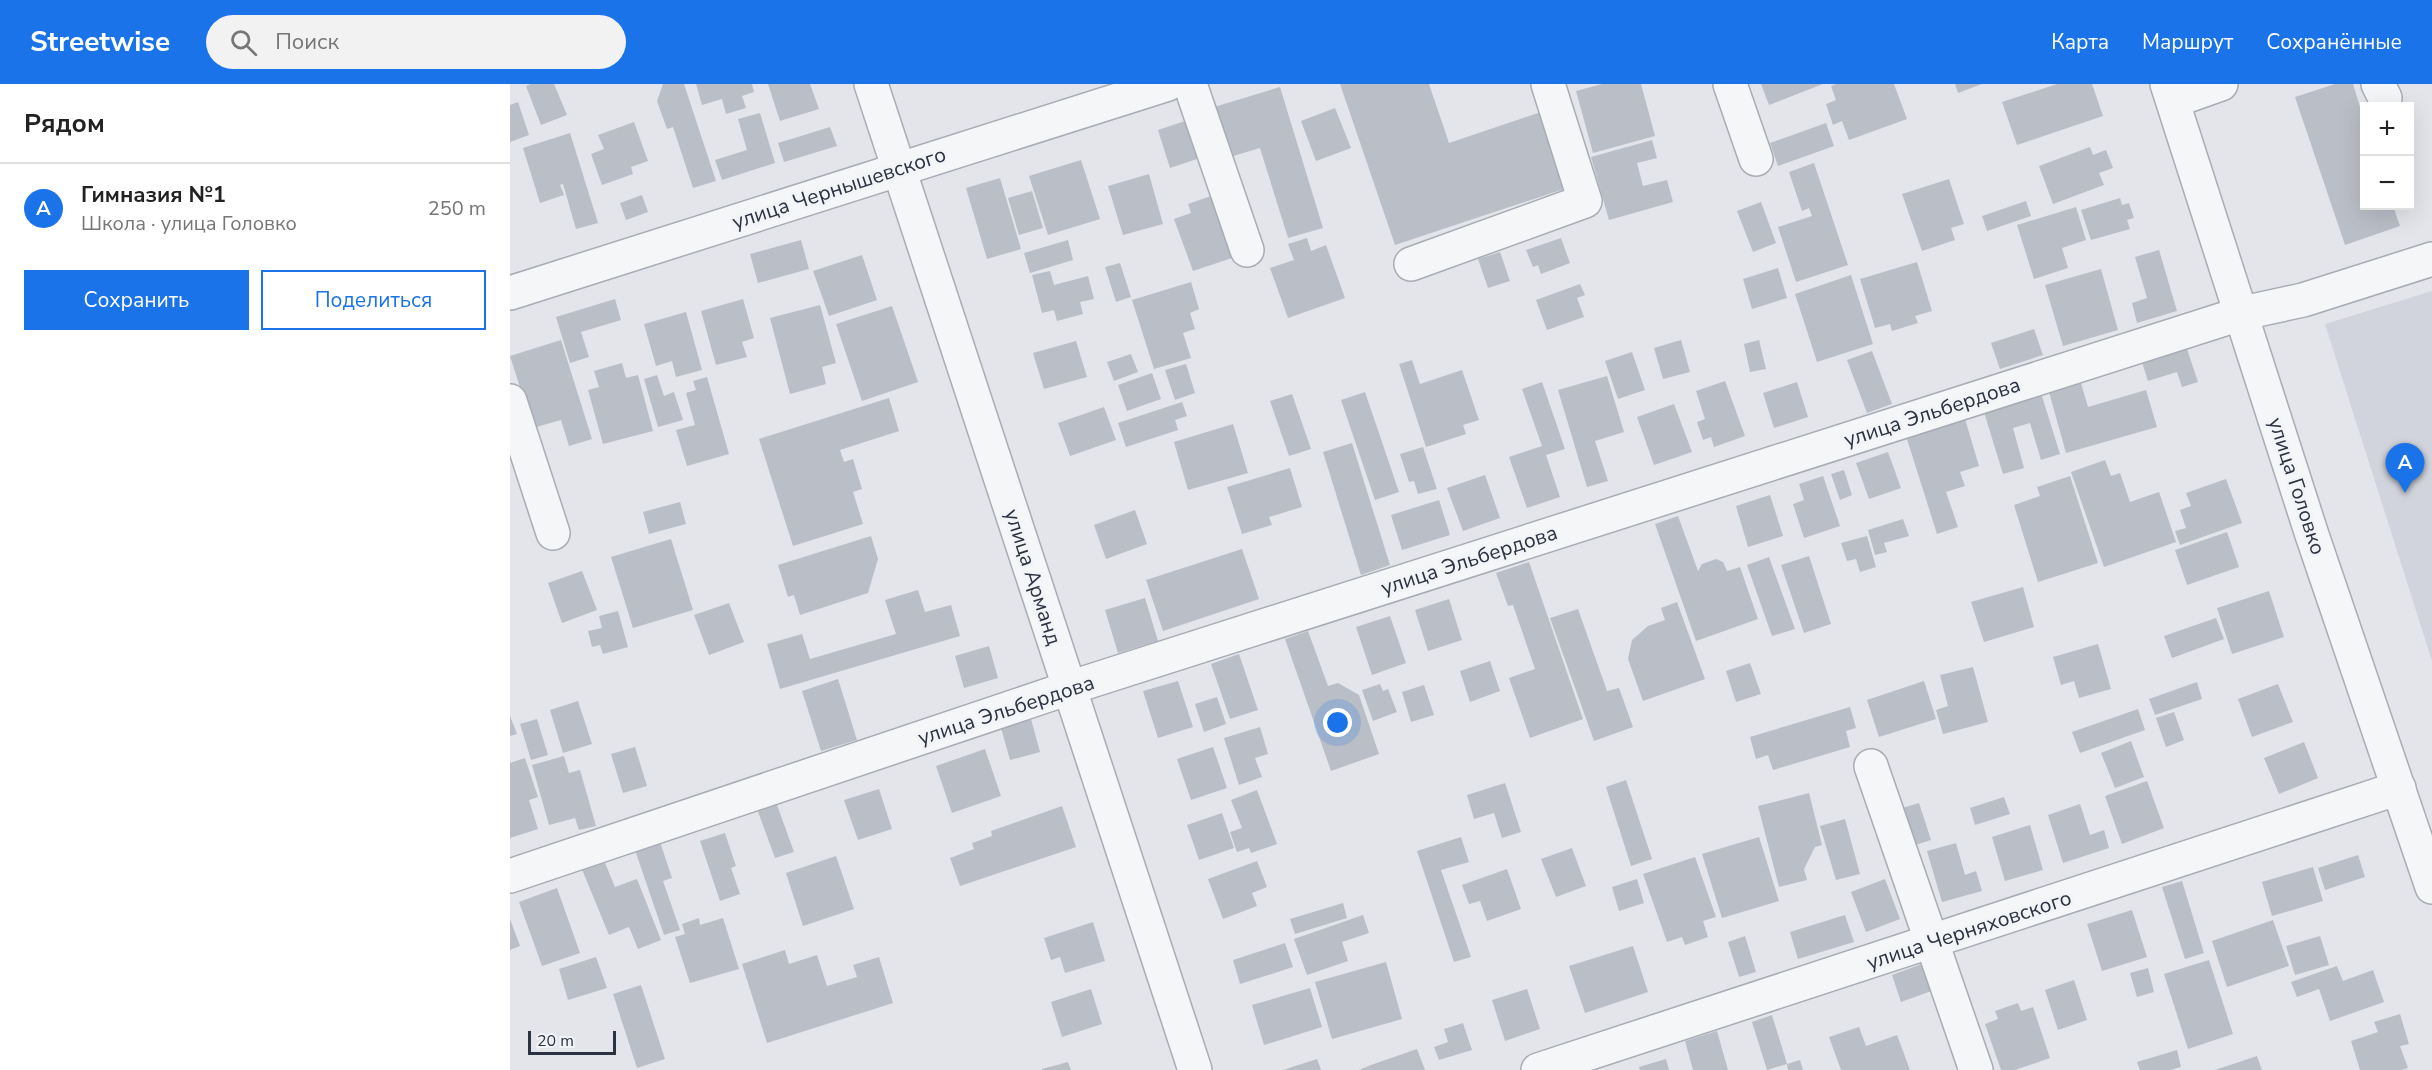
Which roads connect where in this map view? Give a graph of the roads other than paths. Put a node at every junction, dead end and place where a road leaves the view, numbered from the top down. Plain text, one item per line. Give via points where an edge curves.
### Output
1 (871, 84) edge
2 (1168, 84) edge
3 (1190, 84) edge
4 (1548, 84) edge
5 (1730, 84) edge
6 (2221, 84) edge
7 (2170, 92) edge
8 (1756, 159) dead end
9 (899, 168) junction
10 (1247, 250) dead end
11 (2432, 259) edge
12 (1411, 264) dead end
13 (510, 293) edge
14 (2242, 313) junction
15 (510, 401) edge
16 (553, 532) dead end
17 (1069, 688) junction
18 (1871, 766) dead end
19 (2399, 788) junction
20 (510, 876) edge
21 (2432, 886) edge
22 (1931, 942) junction
23 (1195, 1070) edge
24 (1538, 1070) edge
25 (1976, 1070) edge

1 - 9 street, улица Арманд
2 - 9 street, улица Чернышевского
3 - 10 street
4 - 12 street via 1585,201
5 - 8 street
6 - 7 street
7 - 14 street, улица Головко
9 - 13 street, улица Чернышевского
9 - 17 street, улица Арманд
11 - 14 street, улица Эльбердова via 2303,300
14 - 17 street, улица Эльбердова
14 - 19 street, улица Головко
15 - 16 street
17 - 20 street, улица Эльбердова
17 - 23 street, улица Арманд
18 - 22 street
19 - 21 street, улица Головко
19 - 22 street, улица Черняховского
22 - 24 street, улица Черняховского
22 - 25 street

